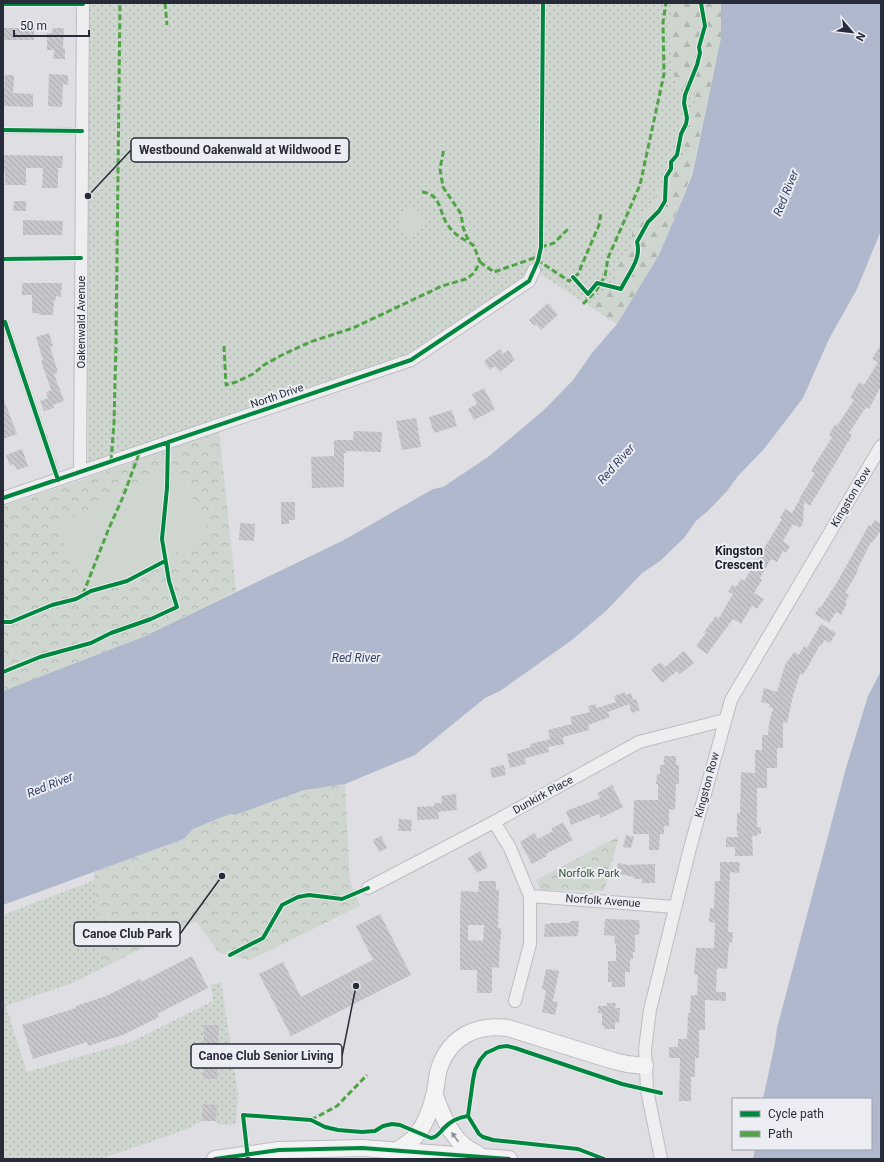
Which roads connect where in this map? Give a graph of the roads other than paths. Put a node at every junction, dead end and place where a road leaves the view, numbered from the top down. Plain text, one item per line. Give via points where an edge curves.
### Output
1 (83, 3) edge
2 (534, 270) dead end
3 (881, 446) edge
4 (80, 472) junction
5 (3, 498) edge
6 (725, 720) junction
7 (494, 822) junction
8 (368, 888) dead end
9 (530, 896) junction
10 (675, 907) junction
11 (515, 1001) dead end
12 (645, 1066) junction
13 (435, 1096) junction
14 (397, 1150) junction
15 (487, 1157) junction
16 (215, 1159) edge
17 (509, 1159) edge
18 (660, 1159) edge

1 - 4 street, Oakenwald Avenue
2 - 4 street, North Drive via 529,281 412,360
3 - 6 street, Kingston Row via 731,700
4 - 5 street, North Drive
6 - 7 street, Dunkirk Place via 639,742
6 - 10 street, Kingston Row
7 - 8 street, Dunkirk Place
7 - 9 street via 510,848
9 - 10 street, Norfolk Avenue
9 - 11 street via 530,944
10 - 12 street, Kingston Row via 650,1010
12 - 13 main road via 614,1061 508,1028 485,1027 466,1034 452,1045 440,1067
12 - 18 street, Kingston Row
13 - 14 main road via 418,1133
15 -> 13 main road via 467,1149 457,1141
14 - 15 main road
14 - 16 main road via 298,1149
15 - 17 main road

